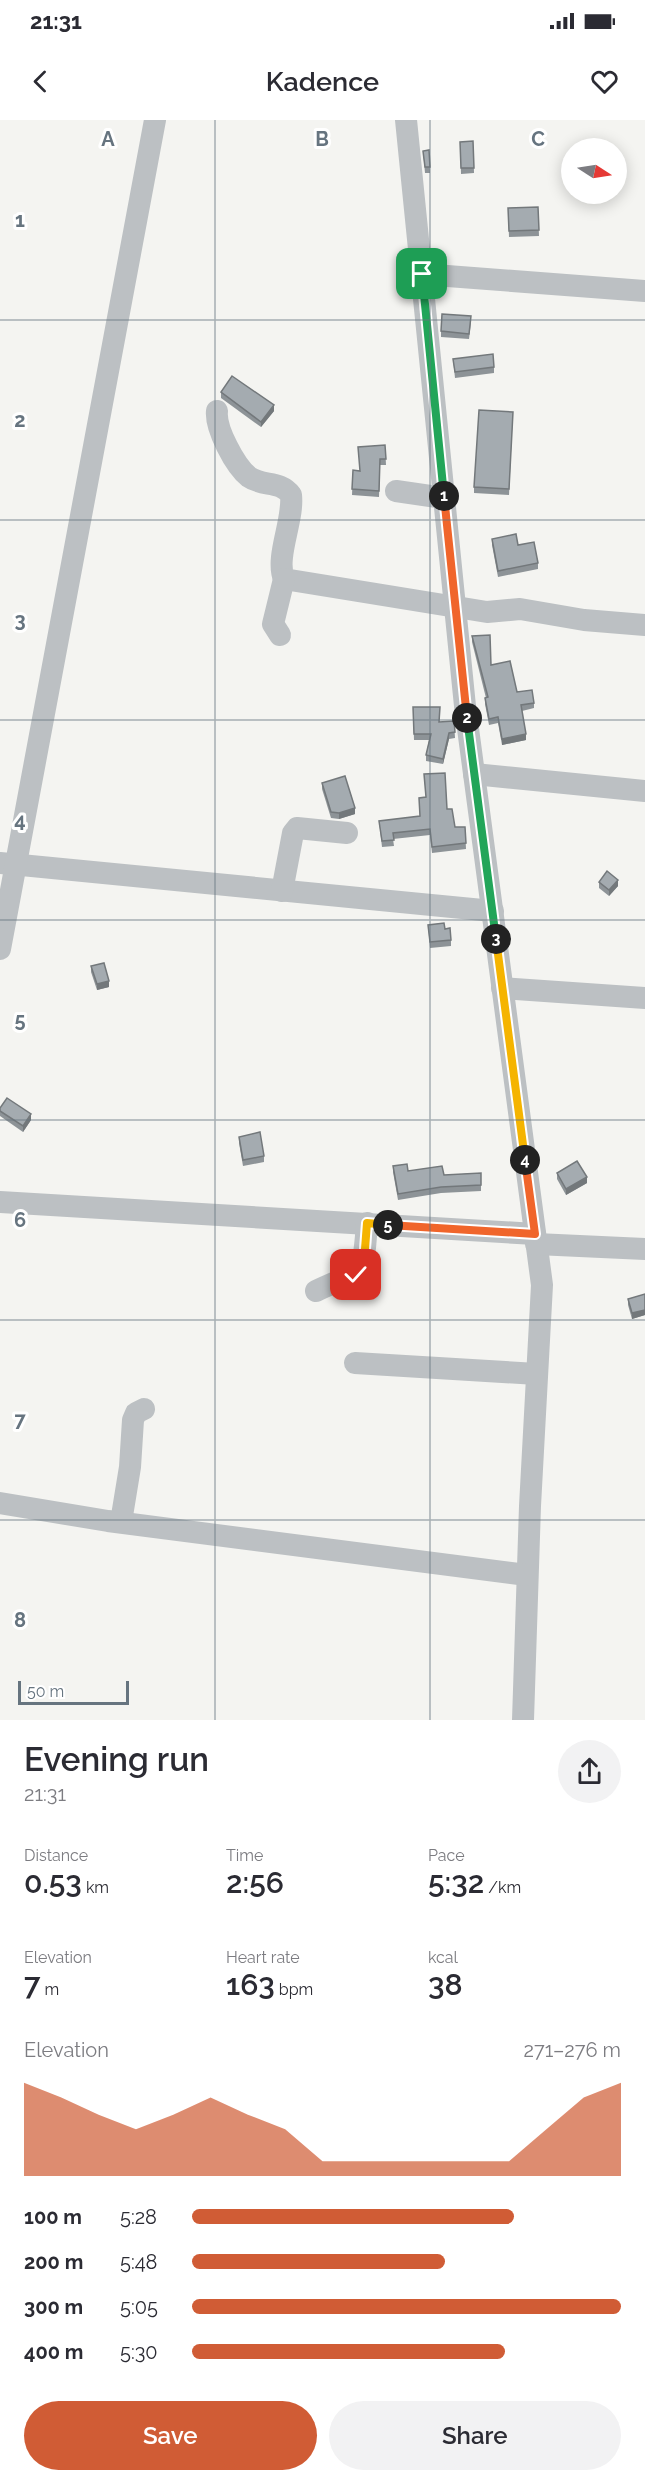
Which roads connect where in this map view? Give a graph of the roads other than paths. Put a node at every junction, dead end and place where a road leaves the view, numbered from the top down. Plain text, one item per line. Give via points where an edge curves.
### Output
1 (155, 120) edge
2 (406, 120) edge
3 (422, 274) junction
4 (645, 291) edge
5 (217, 411) dead end
6 (396, 491) dead end
7 (444, 498) junction
8 (284, 579) junction
9 (455, 605) junction
10 (645, 625) edge
11 (280, 635) dead end
12 (474, 774) junction
13 (645, 791) edge
14 (347, 833) dead end
15 (8, 864) edge
16 (282, 891) junction
17 (493, 911) junction
18 (0, 949) edge
19 (502, 988) junction
20 (645, 998) edge
21 (0, 1202) edge
22 (367, 1223) junction
23 (536, 1239) junction
24 (645, 1249) edge
25 (316, 1291) dead end
26 (355, 1363) dead end
27 (537, 1374) junction
28 (144, 1409) dead end
29 (0, 1503) edge
30 (121, 1522) junction
31 (527, 1575) junction
32 (523, 1720) edge

1 - 15 street
2 - 3 street
3 - 4 street
3 - 7 street
5 - 8 street via 220,433 242,470 260,482 280,485 291,495 281,568
6 - 7 street
7 - 9 street
8 - 9 street
8 - 11 street via 273,624
9 - 10 street via 487,612 520,609
9 - 12 street
12 - 13 street
12 - 17 street
14 - 16 street via 297,828
15 - 16 street
15 - 18 street
16 - 17 street
17 - 19 street
19 - 20 street
19 - 23 street
21 - 22 street
22 - 23 street
22 - 25 street via 364,1262 356,1275
23 - 24 street
23 - 27 street via 542,1285
26 - 27 street
27 - 31 street
28 - 30 street via 133,1420
29 - 30 street
30 - 31 street
31 - 32 street

